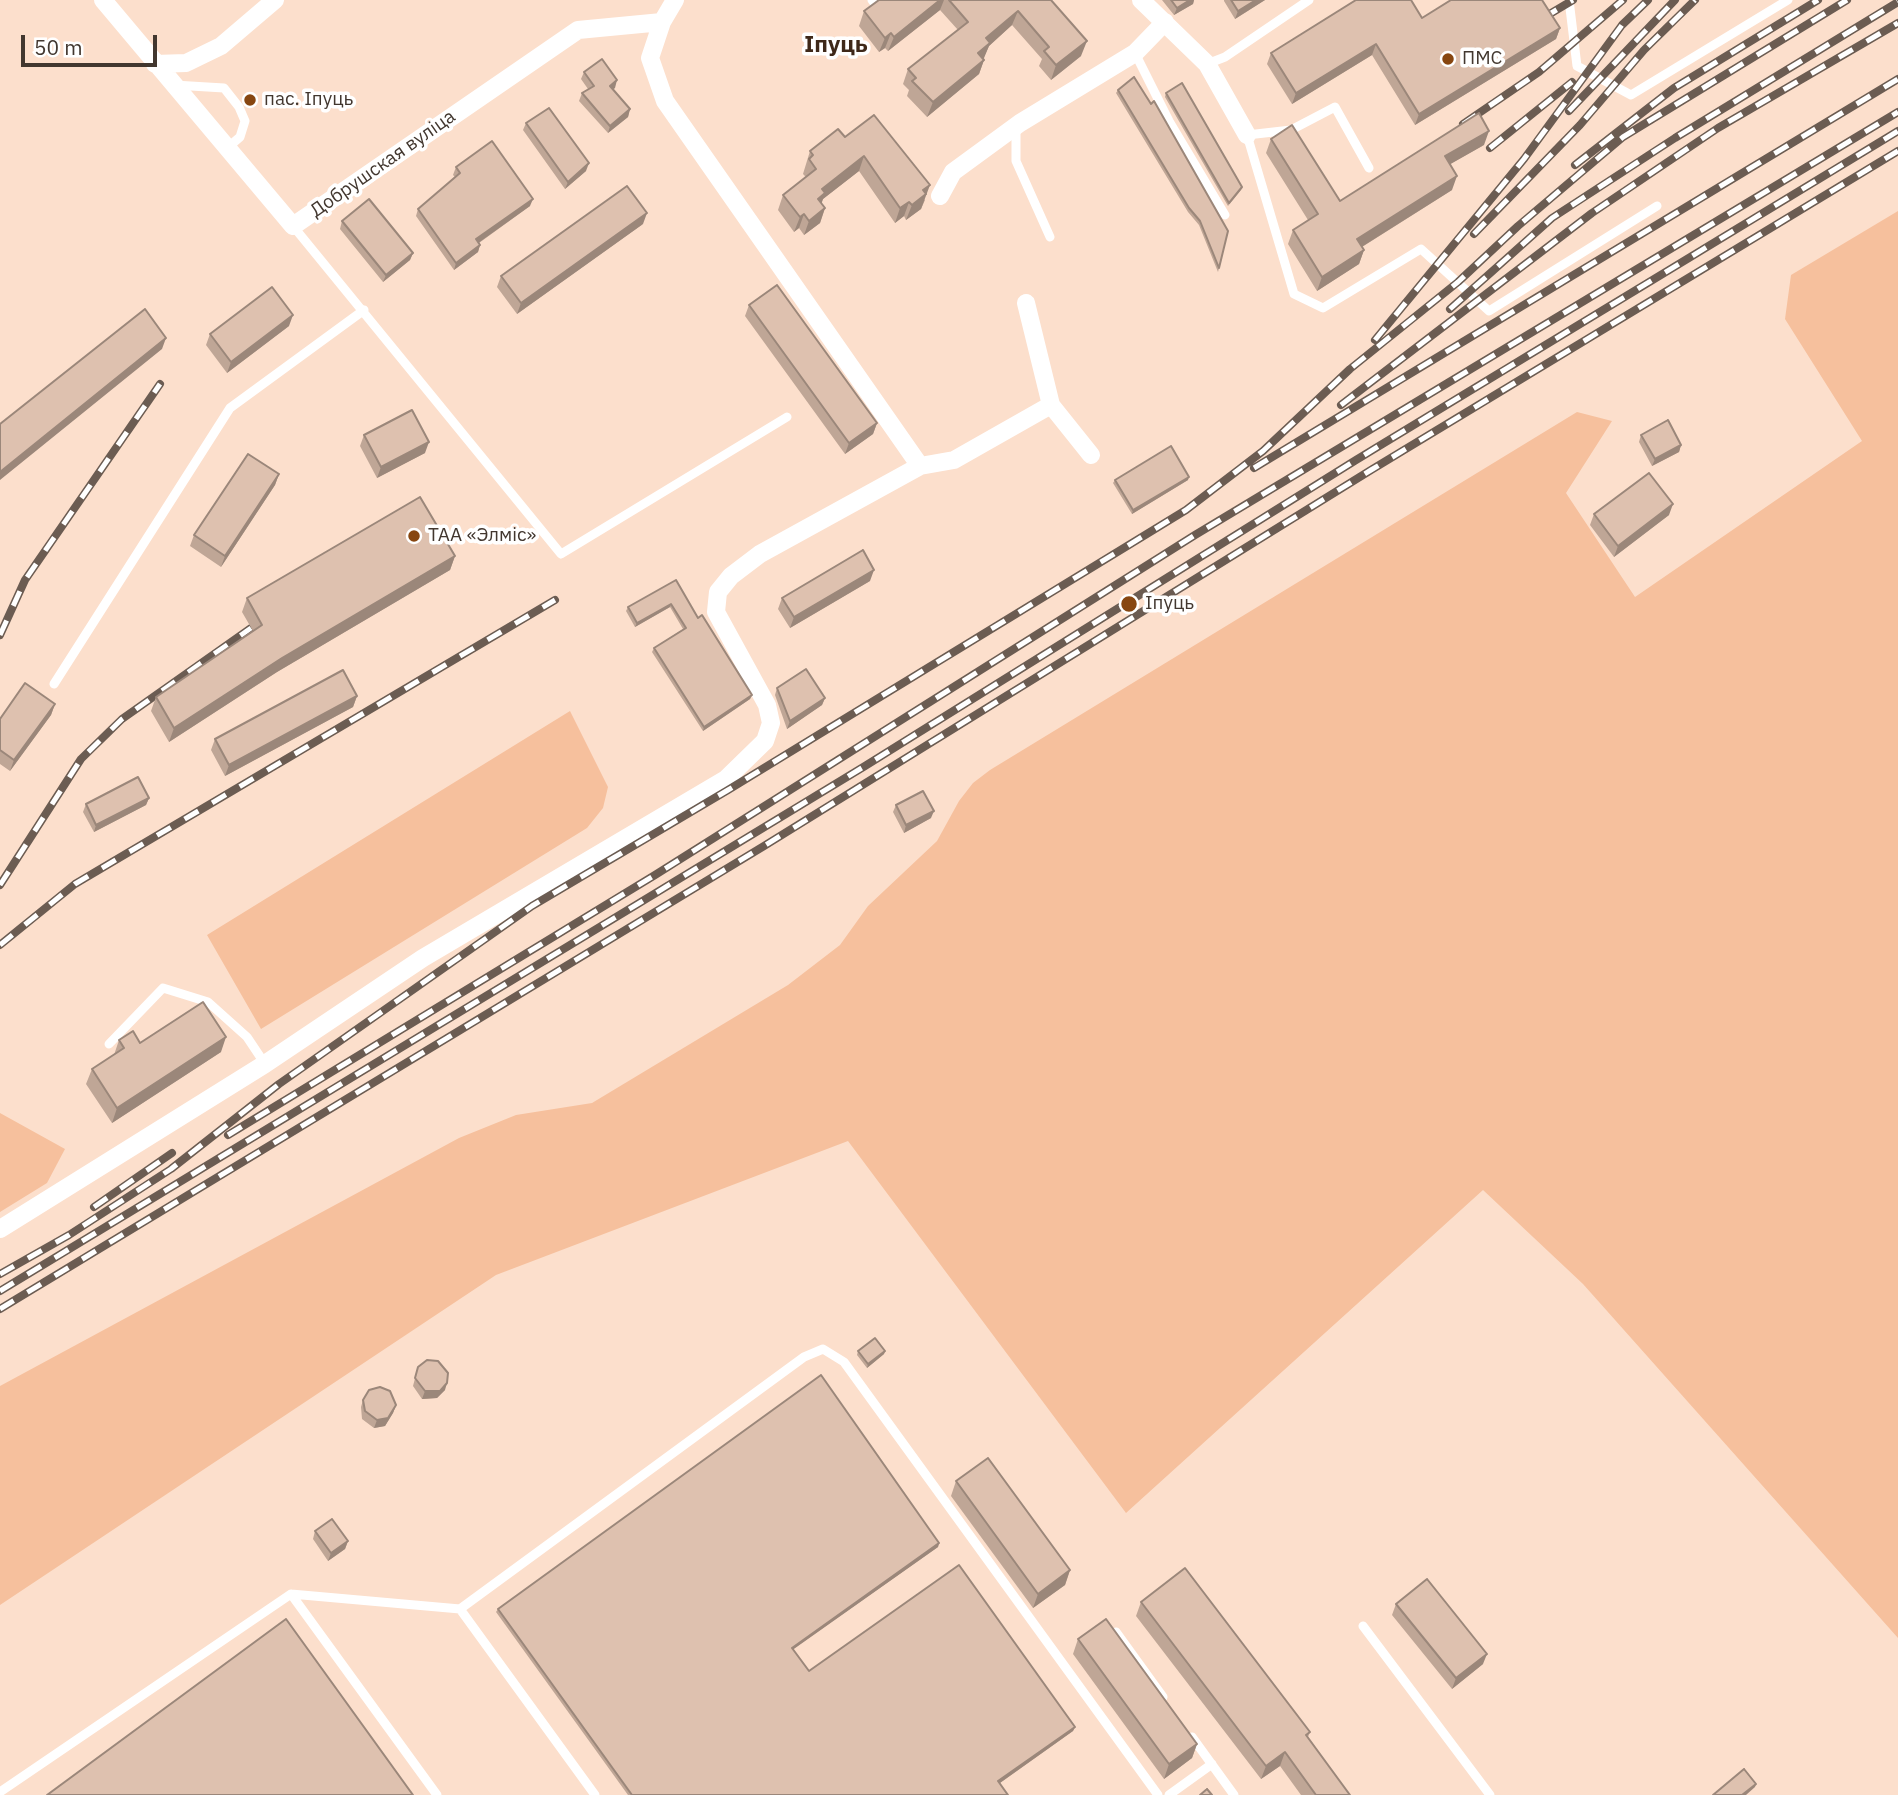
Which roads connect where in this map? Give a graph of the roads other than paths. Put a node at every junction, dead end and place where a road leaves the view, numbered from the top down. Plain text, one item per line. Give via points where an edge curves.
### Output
1 (103, 0) edge
2 (275, 0) edge
3 (675, 0) edge
4 (872, 0) edge
5 (880, 0) edge
6 (1141, 0) edge
7 (1309, 0) edge
8 (1569, 0) edge
9 (1788, 0) edge
10 (662, 22) junction
11 (1166, 22) junction
12 (1135, 53) junction
13 (155, 64) junction
14 (1207, 64) junction
15 (172, 85) junction
16 (1016, 126) junction
17 (1247, 135) junction
18 (226, 149) junction
19 (1369, 168) dead end
20 (940, 196) dead end
21 (1657, 206) dead end
22 (1225, 215) dead end
23 (293, 226) junction
24 (1050, 237) dead end
25 (1026, 303) dead end
26 (364, 310) junction
27 (1051, 405) junction
28 (787, 417) dead end
29 (1091, 455) dead end
30 (920, 466) junction
31 (54, 684) dead end
32 (109, 1044) dead end
33 (265, 1064) junction
34 (0, 1229) edge
35 (291, 1594) junction
36 (460, 1609) junction
37 (1363, 1626) dead end
38 (1116, 1632) edge
39 (1172, 1709) edge
40 (1188, 1731) edge
41 (1212, 1764) junction
42 (0, 1792) edge
43 (437, 1795) edge
44 (595, 1795) edge
45 (1158, 1795) edge
46 (1169, 1795) edge
47 (1234, 1795) edge
48 (1490, 1795) edge

1 - 13 street, Добрушская вуліца
2 - 13 street via 220,46 186,63
3 - 10 street
4 - 5 lane via 875,4
6 - 11 street
7 - 14 lane via 1225,57
8 - 9 lane via 1577,66 1632,95
10 - 23 street, Добрушская вуліца via 578,30
10 - 30 street via 650,58 665,101
11 - 12 street
11 - 14 street
12 - 16 street
12 - 22 lane
13 - 15 street, Добрушская вуліца
14 - 17 street
15 - 18 street, Добрушская вуліца
15 - 18 lane via 224,88 245,121 240,137
16 - 20 street via 953,172
16 - 24 lane via 1016,161
17 - 19 lane via 1291,130 1335,107
17 - 21 lane via 1294,295 1323,308 1421,249 1489,311
18 - 23 street, Добрушская вуліца
23 - 26 lane
25 - 27 street
26 - 28 lane via 561,554
26 - 31 lane via 230,408
27 - 29 street
27 - 30 street via 954,460
30 - 33 street via 760,554 718,592 716,612 767,705 771,723 765,741 726,779 423,958
32 - 33 lane via 163,988 208,1002 247,1037
33 - 34 street
35 - 36 lane
35 - 42 lane
35 - 43 lane
36 - 44 lane
36 - 45 lane via 804,1357 823,1349 844,1362
37 - 48 lane
38 - 39 lane
40 - 41 lane
41 - 46 lane
41 - 47 lane

